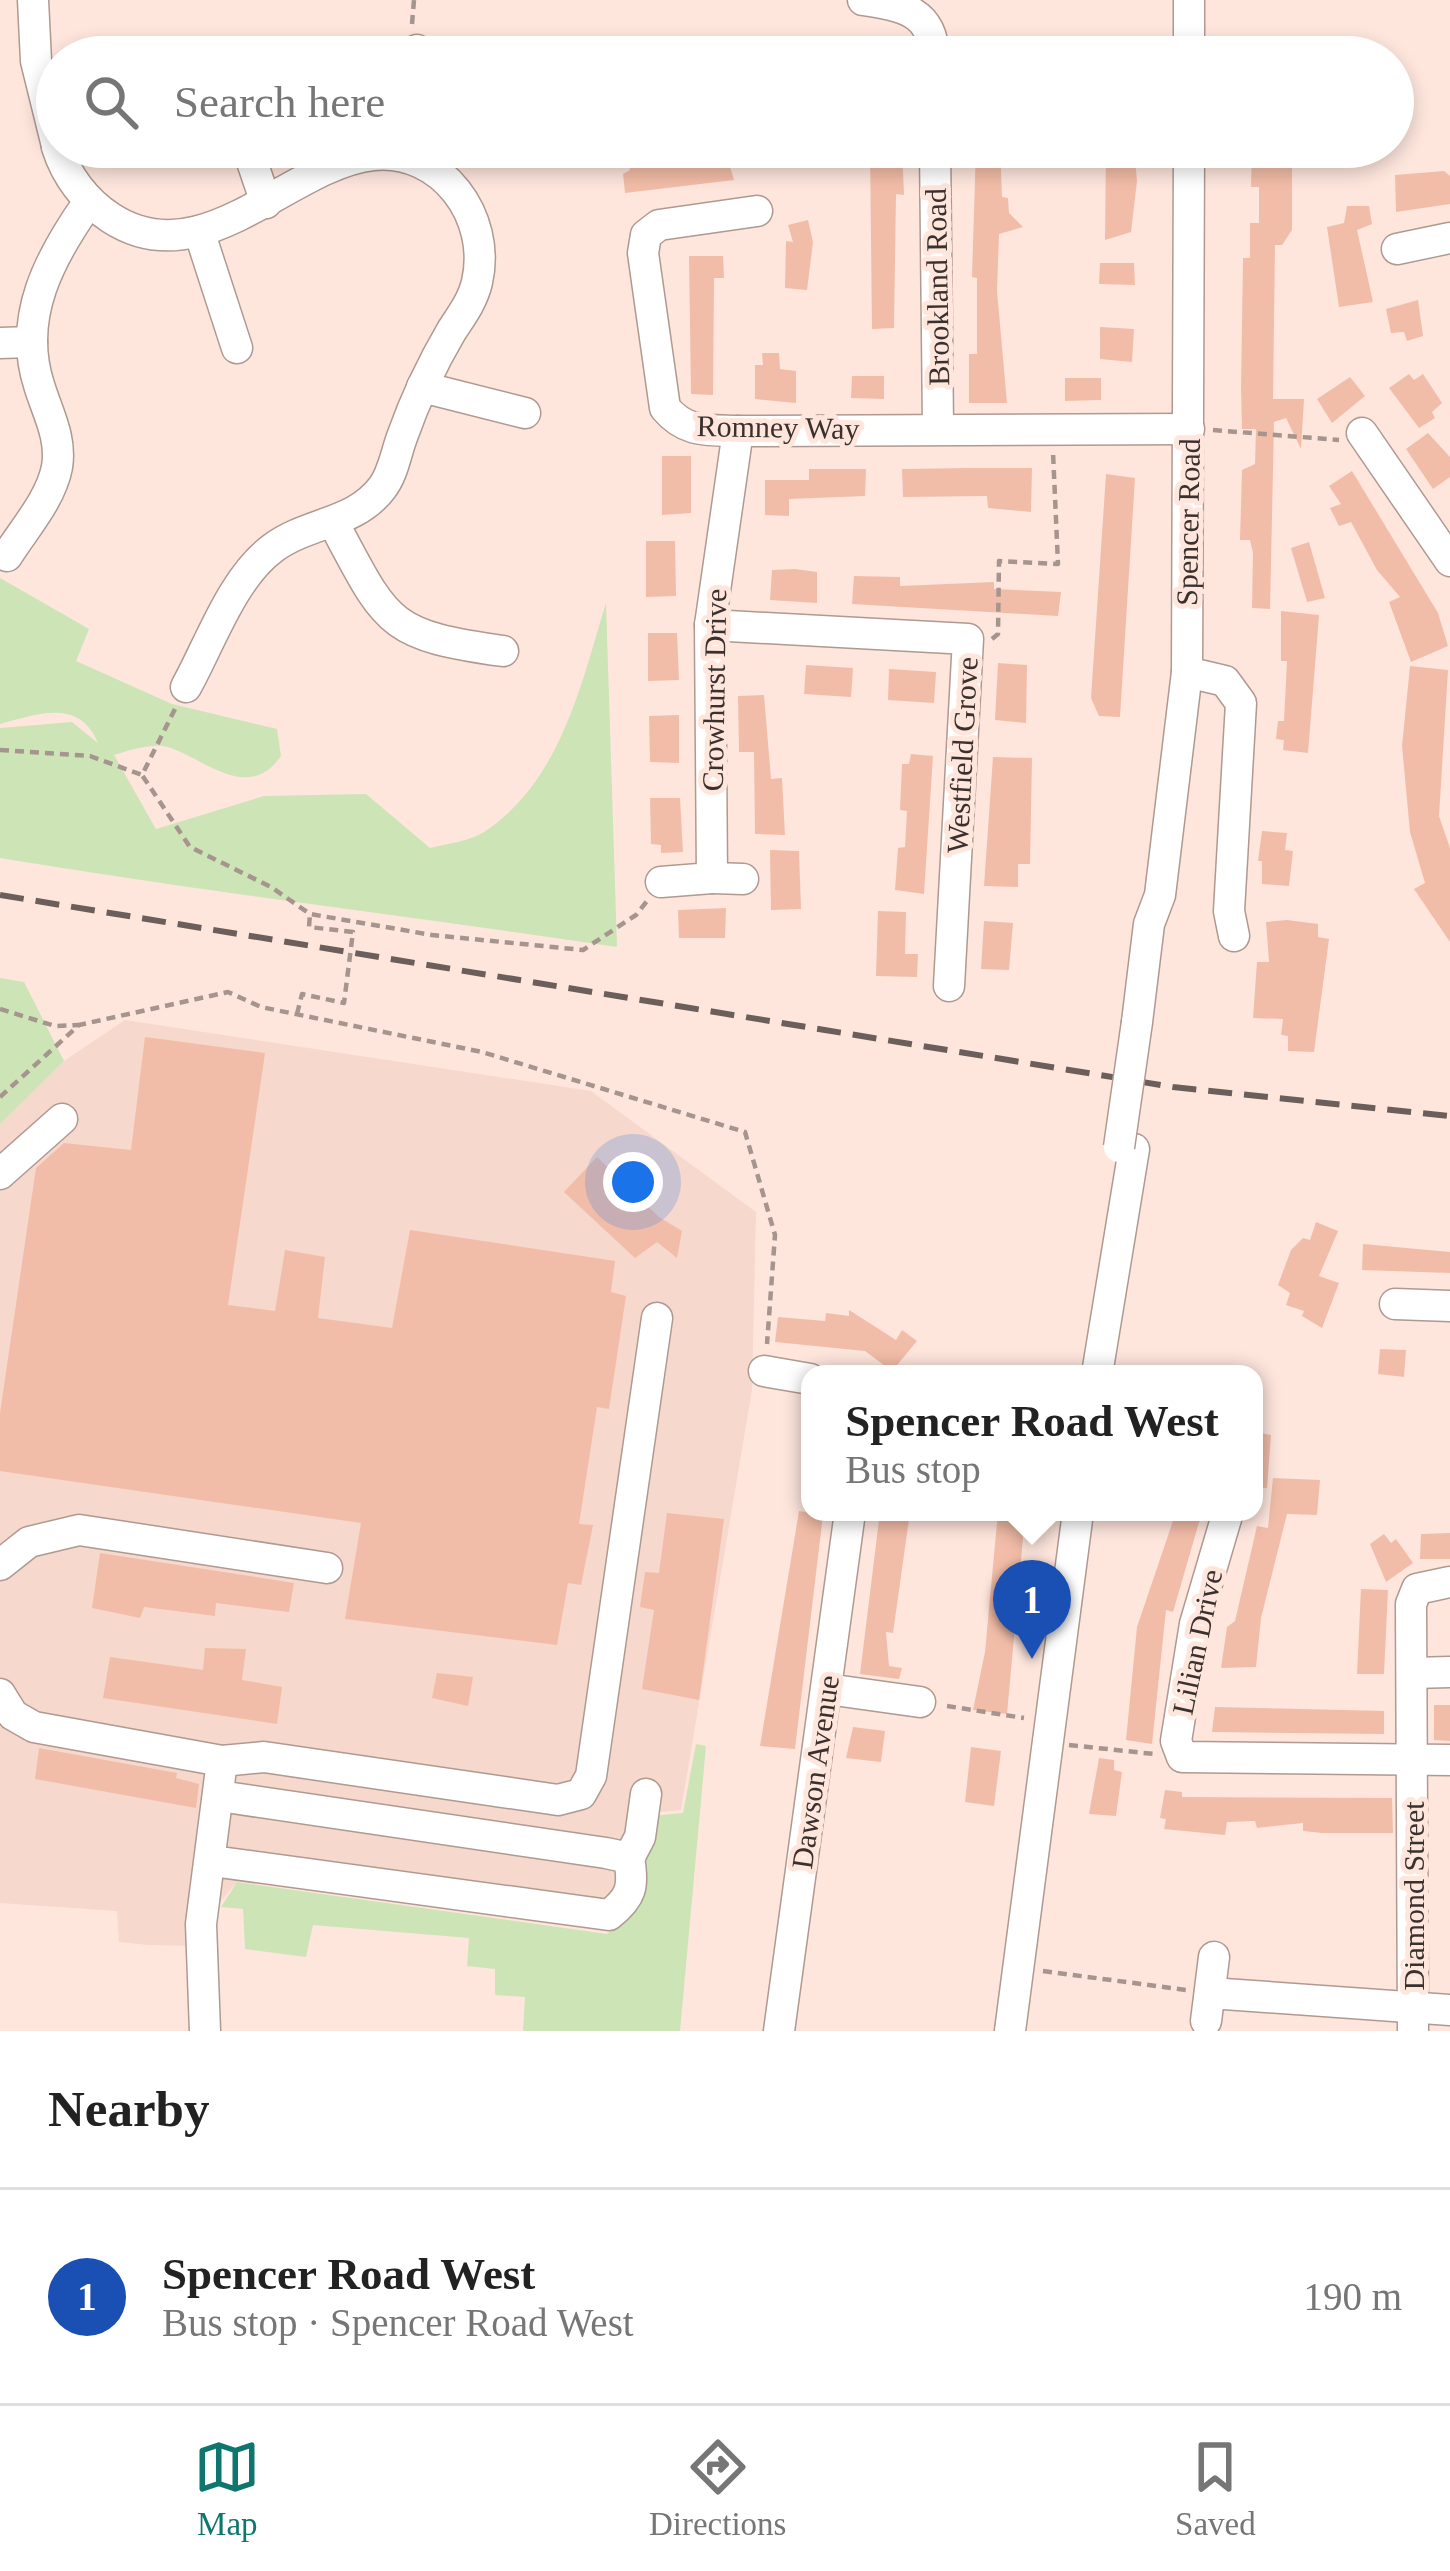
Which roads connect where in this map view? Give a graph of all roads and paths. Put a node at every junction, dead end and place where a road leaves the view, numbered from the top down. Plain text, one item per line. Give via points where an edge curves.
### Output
1 (33, 0) edge
2 (863, 0) edge
3 (1190, 0) edge
4 (934, 36) edge
5 (1190, 36) edge
6 (36, 61) edge
7 (69, 168) edge
8 (255, 168) edge
9 (337, 168) edge
10 (433, 168) edge
11 (935, 168) edge
12 (1189, 168) edge
13 (88, 203) junction
14 (266, 203) junction
15 (757, 211) dead end
16 (199, 231) junction
17 (1450, 238) edge
18 (1397, 249) dead end
19 (32, 342) junction
20 (0, 343) edge
21 (237, 348) dead end
22 (422, 387) junction
23 (525, 412) dead end
24 (1052, 426) junction
25 (938, 428) junction
26 (1189, 429) junction
27 (738, 431) junction
28 (1361, 433) joint
29 (333, 522) junction
30 (26, 543) dead end
31 (1450, 561) edge
32 (710, 625) junction
33 (968, 639) junction
34 (483, 655) dead end
35 (1187, 673) junction
36 (186, 687) joint
37 (0, 750) edge
38 (142, 776) junction
39 (661, 882) joint
40 (310, 914) junction
41 (1234, 936) dead end
42 (949, 986) dead end
43 (0, 1010) edge
44 (297, 1014) junction
45 (79, 1025) junction
46 (0, 1097) edge
47 (62, 1119) dead end
48 (0, 1174) edge
49 (1395, 1304) dead end
50 (1450, 1306) edge
51 (657, 1318) dead end
52 (769, 1328) dead end
53 (1098, 1365) edge
54 (764, 1371) dead end
55 (801, 1377) edge
56 (849, 1521) edge
57 (1077, 1521) edge
58 (1225, 1521) edge
59 (0, 1565) edge
60 (328, 1568) dead end
61 (1450, 1582) edge
62 (1412, 1672) junction
63 (1450, 1672) edge
64 (827, 1689) junction
65 (0, 1694) edge
66 (918, 1702) joint
67 (1047, 1732) junction
68 (1182, 1757) junction
69 (1414, 1760) junction
70 (1450, 1760) edge
71 (222, 1761) junction
72 (646, 1795) dead end
73 (219, 1796) junction
74 (628, 1858) junction
75 (212, 1861) junction
76 (1214, 1957) dead end
77 (1017, 1968) junction
78 (1208, 2007) junction
79 (1450, 2010) edge
80 (1413, 2021) edge
81 (205, 2031) edge
82 (779, 2031) edge
83 (1010, 2031) edge

1 - 6 street
2 - 4 street via 904,7 923,17
3 - 5 street
7 - 13 street
8 - 14 street
9 - 14 street
10 - 22 street via 466,203 479,260 472,297
11 - 25 street, Brookland Road
12 - 26 street, Spencer Road
13 - 16 street via 122,225 166,236
13 - 19 street via 48,265
14 - 16 street
15 - 27 street, Romney Way via 659,225 646,235 643,254 665,408 695,430
16 - 21 street
17 - 18 street
19 - 20 street
19 - 30 street via 57,464
22 - 23 street
22 - 29 street via 386,484 365,508
24 - 25 street, Romney Way
24 - 26 street, Romney Way
24 - 33 path via 1058,564 999,561 998,634
25 - 27 street, Romney Way
26 - 28 path via 1338,441
26 - 35 street, Spencer Road
27 - 32 street, Crowhurst Drive
28 - 31 street
29 - 34 street via 380,610 420,637
29 - 36 street via 263,556 216,659
32 - 33 street, Westfield Grove
32 - 39 street, Crowhurst Drive via 728,879
33 - 42 street, Westfield Grove
35 - 41 street via 1225,682 1240,703
35 - 53 street, Spencer Road via 1160,896 1164,926 1143,1024 1121,1241
36 - 38 path
37 - 38 path via 90,756
38 - 40 path via 190,847
39 - 40 path via 636,915 583,950
40 - 44 path, bridge via 309,927 353,932 347,980 344,1003 302,994
43 - 45 path
44 - 45 path via 228,992
44 - 52 path via 482,1052 745,1132 776,1235
45 - 46 path
47 - 48 street
49 - 50 street
51 - 71 street via 591,1777 581,1794 558,1800 264,1757
54 - 55 street
56 - 64 street, Dawson Avenue
57 - 67 street
58 - 68 street, Lilian Drive via 1195,1624 1176,1741
59 - 60 street via 28,1542 79,1530
61 - 62 street, Diamond Street via 1418,1589 1411,1604
62 - 63 street
62 - 69 street, Diamond Street
64 - 66 street
64 - 82 street, Dawson Avenue
65 - 71 street via 13,1715 34,1727
66 - 67 path
67 - 68 path
67 - 77 street
68 - 69 street, Lilian Drive
69 - 70 street, Lilian Drive
69 - 80 street, Diamond Street
71 - 73 street
72 - 74 street
73 - 74 street
73 - 75 street
74 - 75 street via 634,1885 609,1915
75 - 81 street via 201,1924
76 - 78 street
77 - 78 path
77 - 83 street
78 - 80 street
79 - 80 street

